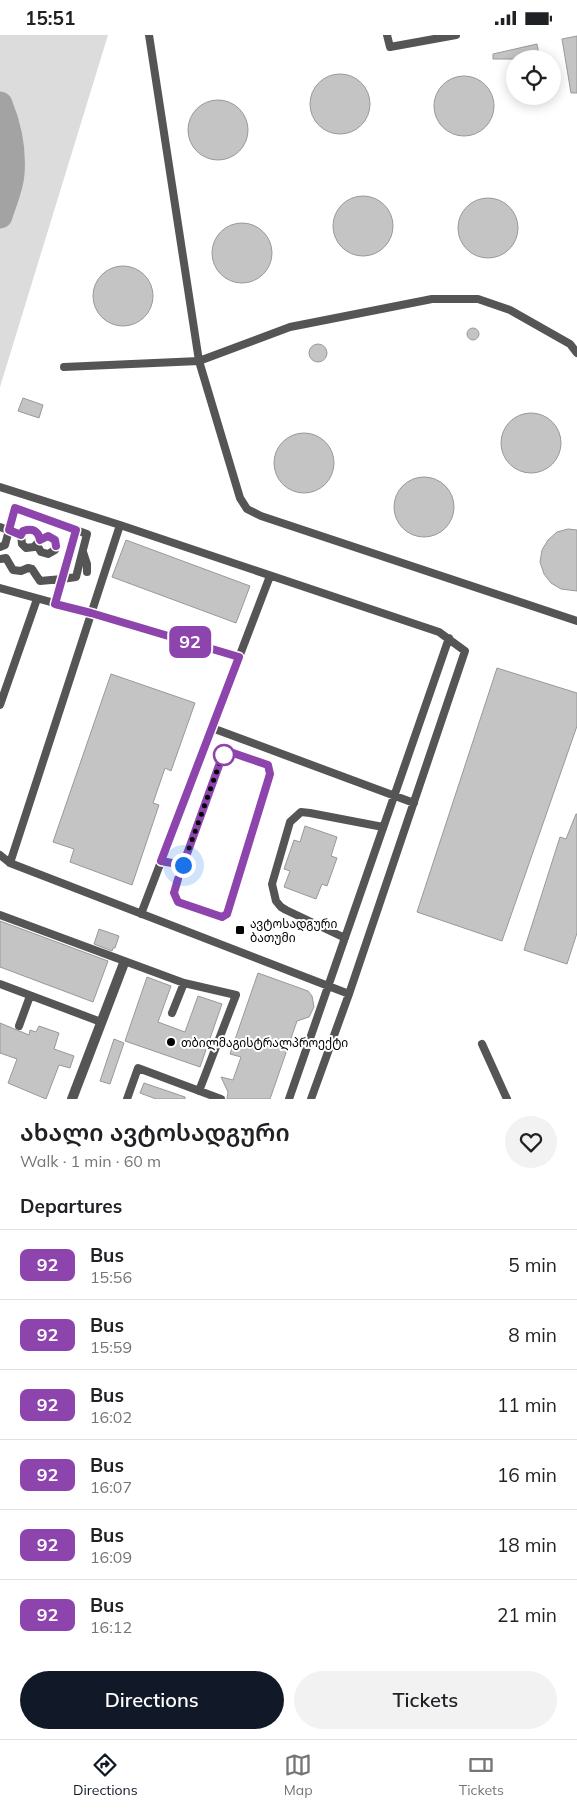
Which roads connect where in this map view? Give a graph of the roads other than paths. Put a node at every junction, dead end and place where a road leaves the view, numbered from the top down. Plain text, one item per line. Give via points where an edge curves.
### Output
1 (149, 35) edge
2 (387, 35) edge
3 (456, 35) edge
4 (577, 353) edge
5 (200, 361) junction
6 (64, 367) dead end
7 (0, 487) edge
8 (120, 525) junction
9 (0, 527) edge
10 (9, 530) junction
11 (76, 530) junction
12 (21, 535) junction
13 (0, 547) edge
14 (83, 552) junction
15 (0, 559) edge
16 (87, 572) dead end
17 (270, 576) junction
18 (62, 579) junction
19 (0, 588) edge
20 (37, 599) junction
21 (55, 604) junction
22 (91, 613) junction
23 (577, 621) edge
24 (449, 638) junction
25 (239, 657) junction
26 (0, 705) edge
27 (212, 728) junction
28 (394, 795) junction
29 (414, 803) junction
30 (383, 827) junction
31 (0, 855) edge
32 (161, 861) junction
33 (10, 863) junction
34 (183, 865) junction
35 (142, 914) junction
36 (0, 915) edge
37 (345, 938) junction
38 (124, 963) junction
39 (184, 983) junction
40 (0, 984) edge
41 (329, 986) junction
42 (349, 993) junction
43 (30, 995) junction
44 (172, 1013) dead end
45 (100, 1022) junction
46 (19, 1026) dead end
47 (482, 1044) dead end
48 (199, 1091) junction
49 (72, 1099) edge
50 (126, 1099) edge
51 (221, 1099) edge
52 (289, 1099) edge
53 (312, 1099) edge
54 (507, 1099) edge

1 - 5 lane
2 - 3 lane via 390,47
4 - 5 lane via 570,345 510,310 478,299 432,299 290,327
5 - 6 lane
5 - 23 lane via 240,498 247,509
7 - 8 lane
8 - 17 lane
8 - 22 lane
9 - 10 lane
10 - 11 lane via 15,508
10 - 12 lane
10 - 13 lane via 5,545
11 - 14 lane via 87,534
11 - 18 lane
12 - 12 lane via 26,548 34,547 38,542 38,534 34,530 28,529
14 - 16 lane
14 - 18 lane via 76,577
15 - 18 lane via 6,558 13,570 32,569 40,581
17 - 24 lane
17 - 25 lane
18 - 21 lane
19 - 20 lane
20 - 21 lane
20 - 26 lane
21 - 22 lane
22 - 25 lane
22 - 33 lane
24 - 28 lane
24 - 29 lane via 465,651
25 - 27 lane
27 - 28 lane
27 - 32 lane
28 - 29 lane
28 - 30 lane
29 - 42 lane
30 - 37 lane
30 - 37 lane via 301,812 290,822 272,884 276,901 286,910
31 - 33 lane
32 - 34 lane
32 - 35 lane
33 - 35 lane
34 - 34 lane via 174,893 178,902 222,917 227,914 270,774 268,765 233,753 222,757
35 - 41 lane
36 - 38 lane
37 - 41 lane
38 - 39 lane
38 - 45 street
39 - 44 lane
39 - 48 lane via 236,995
40 - 43 lane
41 - 42 lane
41 - 52 lane
42 - 53 lane
43 - 45 lane
43 - 46 lane
45 - 49 street
47 - 54 lane
48 - 50 lane via 138,1068
48 - 51 lane

